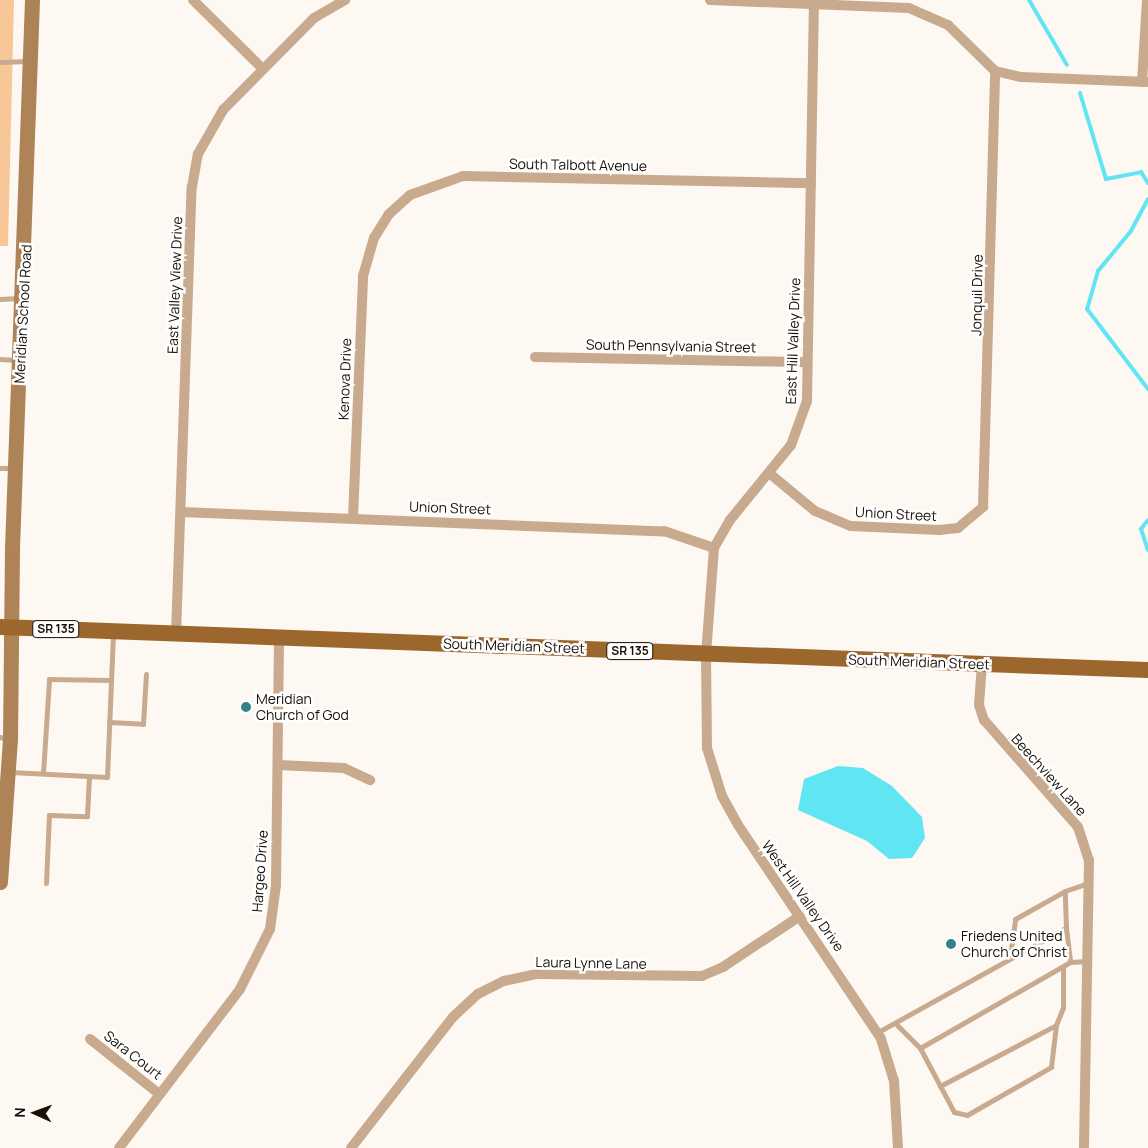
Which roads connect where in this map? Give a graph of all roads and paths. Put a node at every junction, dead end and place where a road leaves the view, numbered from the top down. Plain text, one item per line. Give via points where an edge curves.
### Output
1 (32, 0) edge
2 (193, 0) edge
3 (345, 0) edge
4 (710, 0) edge
5 (1147, 0) edge
6 (814, 2) edge
7 (31, 61) junction
8 (0, 62) edge
9 (263, 70) junction
10 (995, 71) junction
11 (1145, 82) edge
12 (812, 183) junction
13 (372, 243) joint
14 (0, 298) edge
15 (24, 298) junction
16 (535, 356) dead end
17 (0, 359) edge
18 (21, 360) junction
19 (807, 362) junction
20 (0, 468) edge
21 (16, 468) junction
22 (769, 473) junction
23 (181, 512) junction
24 (353, 518) junction
25 (976, 518) joint
26 (714, 548) junction
27 (5, 627) edge
28 (113, 631) junction
29 (176, 634) junction
30 (279, 638) junction
31 (706, 654) junction
32 (982, 664) junction
33 (1148, 670) edge
34 (146, 674) dead end
35 (111, 680) junction
36 (109, 722) junction
37 (5, 739) edge
38 (278, 765) junction
39 (8, 771) junction
40 (43, 773) junction
41 (89, 776) junction
42 (370, 780) dead end
43 (0, 882) edge
44 (46, 883) dead end
45 (1088, 883) junction
46 (1065, 891) junction
47 (800, 916) junction
48 (1066, 928) junction
49 (1010, 956) junction
50 (1087, 961) junction
51 (1070, 962) junction
52 (1063, 967) junction
53 (897, 1025) junction
54 (1056, 1025) junction
55 (878, 1032) junction
56 (90, 1039) dead end
57 (920, 1048) junction
58 (940, 1086) junction
59 (158, 1093) junction
60 (119, 1148) edge
61 (351, 1148) edge
62 (898, 1148) edge
63 (1084, 1148) edge

1 - 7 main road, Meridian School Road
2 - 9 street
3 - 9 street, East Valley View Drive via 314,18
4 - 6 street
5 - 11 street
6 - 10 street via 925,11 948,25
6 - 12 street, East Hill Valley Drive
7 - 8 lane
7 - 15 main road, Meridian School Road
9 - 23 street, East Valley View Drive via 223,110 198,154 192,187
10 - 11 street via 1021,78
10 - 25 street, Jonquil Drive via 986,495
12 - 13 street, South Talbott Avenue via 463,176 430,184 410,196 389,214
12 - 19 street, East Hill Valley Drive
13 - 24 street, Kenova Drive via 363,276
14 - 15 lane
15 - 18 main road, Meridian School Road
16 - 19 street, South Pennsylvania Street
17 - 18 lane
18 - 21 main road, Meridian School Road
19 - 22 street, East Hill Valley Drive via 804,421
20 - 21 lane
21 - 27 main road, Meridian School Road
22 - 25 street, Union Street via 815,511 852,526 939,530 958,528
22 - 26 street, East Hill Valley Drive via 730,520
23 - 24 street, Union Street
23 - 29 street, East Valley View Drive
24 - 26 street, Union Street via 664,531
26 - 31 street, East Hill Valley Drive
27 - 28 main road, South Meridian Street / SR 135
27 - 37 main road, Meridian School Road
28 - 29 main road, South Meridian Street / SR 135
28 - 35 lane
29 - 30 main road, South Meridian Street / SR 135
30 - 31 main road, South Meridian Street / SR 135
30 - 38 street, Hargeo Drive
31 - 32 main road, South Meridian Street / SR 135
31 - 47 street, West Hill Valley Drive via 707,748 722,796
32 - 33 main road, South Meridian Street / SR 135
32 - 45 street, Beechview Lane via 979,705 984,720 1078,827 1089,860
34 - 36 lane via 143,724
35 - 36 lane
35 - 40 lane via 49,679
36 - 41 lane via 106,777
37 - 39 main road, Meridian School Road
38 - 42 street via 344,768
38 - 59 street, Hargeo Drive via 276,885 270,929 258,961 240,989
39 - 40 lane
39 - 43 main road, Meridian School Road
40 - 41 lane
41 - 44 lane via 87,816 49,815
45 - 46 lane
45 - 50 street, Beechview Lane
46 - 48 lane
46 - 49 lane via 1015,919
47 - 55 street, West Hill Valley Drive
47 - 61 street, Laura Lynne Lane via 723,968 702,976 537,974 504,981 478,994 453,1017
48 - 49 lane
48 - 51 lane
49 - 53 lane
50 - 51 lane
50 - 63 street, Beechview Lane
51 - 52 lane
52 - 54 lane via 1063,1008
52 - 57 lane
53 - 55 lane
53 - 57 lane
54 - 58 lane
54 - 58 lane via 1051,1067 967,1116 954,1112
55 - 62 street, West Hill Valley Drive via 894,1081
56 - 59 street, Sara Court
57 - 58 lane
59 - 60 street, Hargeo Drive

